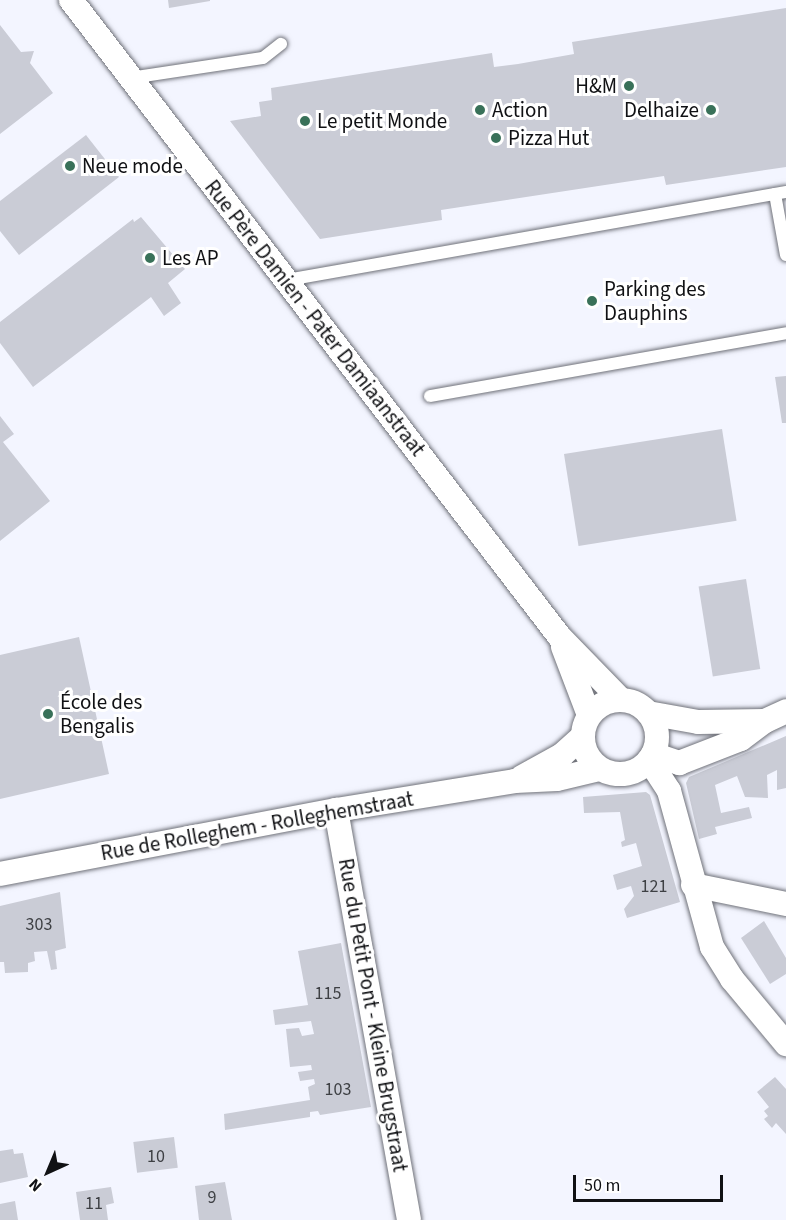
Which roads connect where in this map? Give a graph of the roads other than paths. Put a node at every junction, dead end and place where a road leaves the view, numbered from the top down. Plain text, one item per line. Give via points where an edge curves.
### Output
1 (71, 0) edge
2 (281, 44) dead end
3 (130, 78) junction
4 (781, 193) edge
5 (786, 255) edge
6 (287, 280) junction
7 (786, 333) edge
8 (430, 396) dead end
9 (559, 636) junction
10 (620, 699) junction
11 (648, 713) junction
12 (776, 716) edge
13 (586, 726) junction
14 (651, 757) junction
15 (599, 769) junction
16 (515, 781) junction
17 (336, 810) junction
18 (0, 874) edge
19 (693, 885) junction
20 (786, 904) edge
21 (786, 1044) edge
22 (409, 1220) edge

1 - 3 street, Rue Père Damien - Pater Damiaanstraat
2 - 3 lane via 263,58
3 - 6 street, Rue Père Damien - Pater Damiaanstraat
4 - 5 lane
4 - 6 lane
6 - 9 street, Rue Père Damien - Pater Damiaanstraat
7 - 8 lane
9 - 10 street, Rue Père Damien - Pater Damiaanstraat
9 - 13 street, Rue Père Damien - Pater Damiaanstraat
10 - 11 street via 636,703
10 - 13 street via 597,706
11 - 12 street via 698,722
11 - 14 street via 656,725 657,740
12 - 14 street via 741,740 679,764
13 - 15 street via 584,749
13 - 16 street, Rue de Rolleghem - Rolleghemstraat via 562,754
14 - 15 street via 639,769 626,774
14 - 19 street via 669,791
15 - 16 street, Rue de Rolleghem - Rolleghemstraat
16 - 17 street, Rue de Rolleghem - Rolleghemstraat
17 - 18 street, Rue de Rolleghem - Rolleghemstraat
17 - 22 street, Rue du Petit Pont - Kleine Brugstraat
19 - 20 street
19 - 21 street via 712,948 732,980

